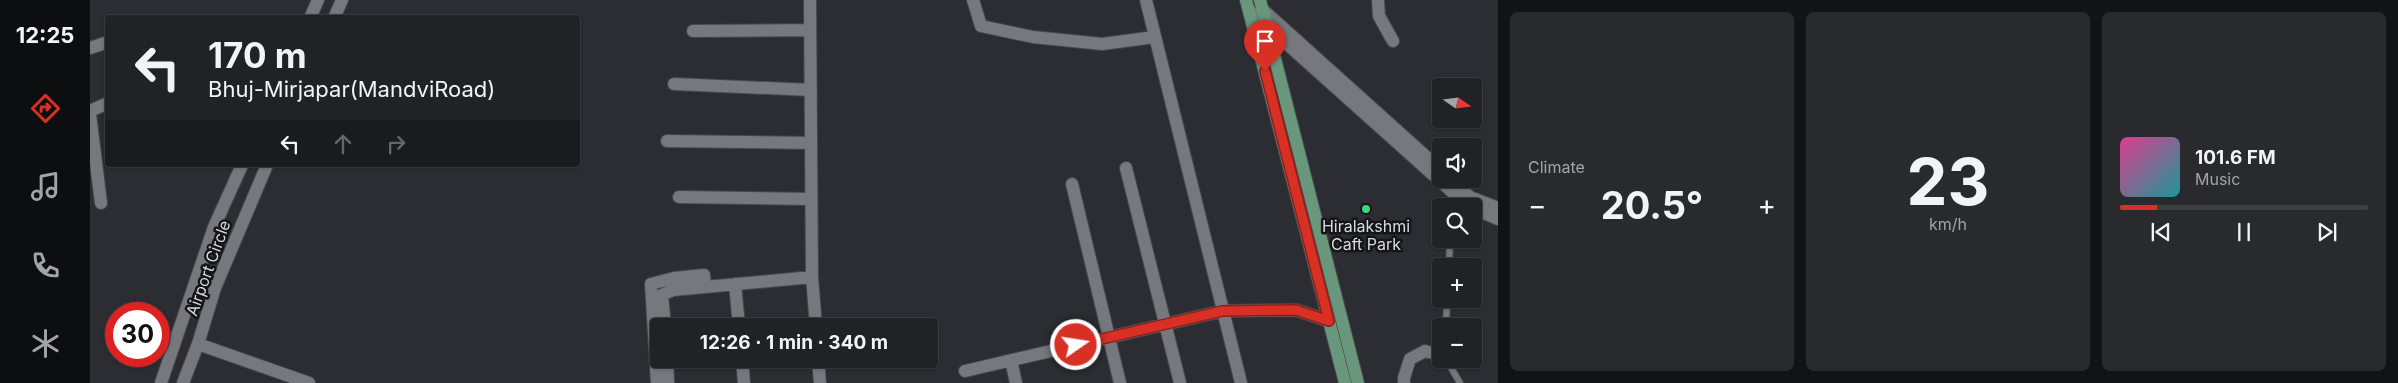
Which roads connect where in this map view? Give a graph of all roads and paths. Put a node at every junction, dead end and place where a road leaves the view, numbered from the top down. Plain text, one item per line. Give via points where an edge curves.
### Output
1 (318, 0) edge
2 (342, 0) edge
3 (810, 0) edge
4 (973, 0) edge
5 (1146, 0) edge
6 (1378, 0) edge
7 (1261, 4) edge
8 (1248, 5) edge
9 (311, 15) edge
10 (335, 15) edge
11 (1267, 26) junction
12 (810, 30) junction
13 (693, 31) dead end
14 (1155, 37) junction
15 (1393, 41) dead end
16 (105, 43) edge
17 (90, 48) edge
18 (674, 84) dead end
19 (811, 90) junction
20 (105, 104) edge
21 (90, 112) edge
22 (667, 141) dead end
23 (812, 144) junction
24 (1432, 162) edge
25 (98, 166) edge
26 (241, 167) edge
27 (266, 167) edge
28 (1126, 168) dead end
29 (1072, 184) dead end
30 (1460, 188) edge
31 (679, 197) dead end
32 (1459, 198) edge
33 (811, 199) junction
34 (101, 203) dead end
35 (1498, 208) edge
36 (1482, 212) edge
37 (1498, 219) edge
38 (812, 277) junction
39 (735, 284) junction
40 (705, 287) junction
41 (1222, 311) junction
42 (663, 318) edge
43 (738, 318) edge
44 (815, 318) edge
45 (1329, 321) junction
46 (1165, 324) junction
47 (1108, 337) junction
48 (198, 344) junction
49 (1432, 353) edge
50 (1011, 360) junction
51 (667, 368) edge
52 (743, 368) edge
53 (819, 368) edge
54 (1451, 368) edge
55 (965, 370) dead end
56 (162, 383) edge
57 (183, 383) edge
58 (309, 383) edge
59 (657, 383) edge
60 (668, 383) edge
61 (744, 383) edge
62 (820, 383) edge
63 (1016, 383) edge
64 (1120, 383) edge
65 (1180, 383) edge
66 (1241, 383) edge
67 (1345, 383) edge
68 (1358, 383) edge
69 (1404, 383) edge
70 (1460, 383) edge

1 - 9 street
2 - 10 street
3 - 12 street
4 - 14 street via 981,26 1033,37 1102,44
5 - 14 street
6 - 15 street via 1379,16
7 - 11 main road
7 - 24 street
8 - 11 street
8 - 45 main road
11 - 32 street
11 - 68 main road
12 - 13 street
12 - 19 street
14 - 41 street
16 - 17 street
18 - 19 street
19 - 23 street
20 - 21 street
21 - 25 street
22 - 23 street
23 - 33 street
25 - 34 street
26 - 56 street, Airport Circle via 214,227
27 - 48 street, Airport Circle via 215,288
28 - 46 street
29 - 47 street
30 - 35 street via 1470,197
31 - 33 street
33 - 38 street
36 - 37 street
38 - 39 street
38 - 44 street
39 - 40 street
39 - 43 street
40 - 42 street via 673,290 662,295
40 - 59 street via 704,275 651,284
41 - 45 street via 1296,310
41 - 46 street
41 - 66 street
45 - 67 main road
46 - 47 street
46 - 65 street
47 - 50 street
47 - 64 street
48 - 57 street, Airport Circle
48 - 58 street
49 - 69 street via 1425,351 1410,359
50 - 55 street
50 - 63 street
51 - 60 street
52 - 61 street
53 - 62 street
54 - 70 lane

